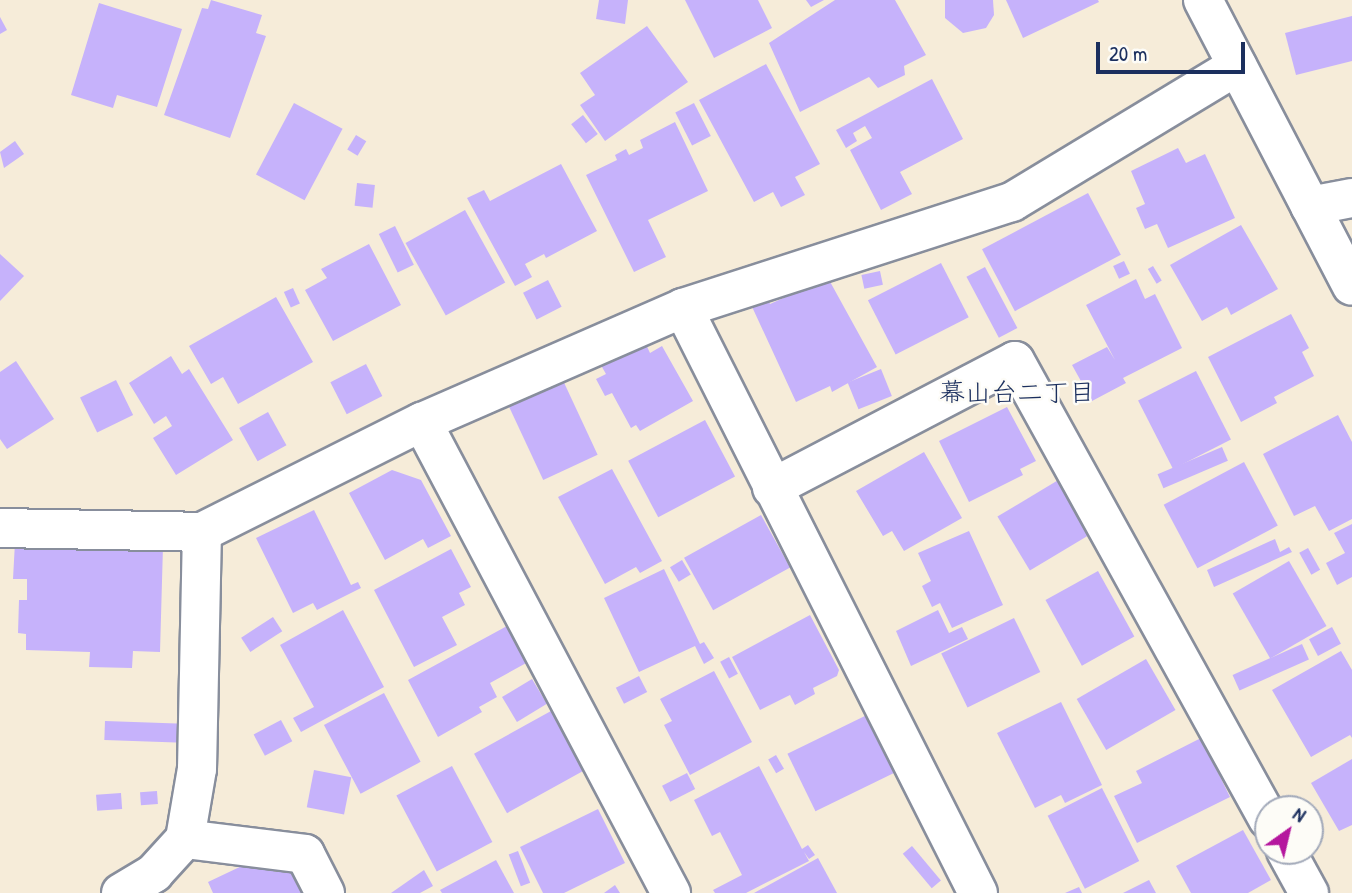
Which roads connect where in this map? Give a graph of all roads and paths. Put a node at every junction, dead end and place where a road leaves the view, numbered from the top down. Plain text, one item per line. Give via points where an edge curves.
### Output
1 (1203, 0) edge
2 (1237, 66) junction
3 (1352, 198) edge
4 (1310, 206) junction
5 (1352, 286) edge
6 (683, 308) junction
7 (422, 422) junction
8 (772, 488) junction
9 (0, 528) edge
10 (202, 532) junction
11 (1255, 795) edge
12 (185, 839) junction
13 (1294, 865) edge
14 (121, 893) edge
15 (325, 893) edge
16 (671, 893) edge
17 (978, 893) edge
18 (1309, 893) edge

1 - 2 street
2 - 4 street
2 - 6 street via 1012,202
3 - 4 street
4 - 5 street
6 - 7 street
6 - 8 street
7 - 10 street
7 - 16 street
8 - 11 street via 1015,361
8 - 17 street
9 - 10 street
10 - 12 street via 197,769
12 - 14 street via 154,873
12 - 15 street via 305,854
13 - 18 street

